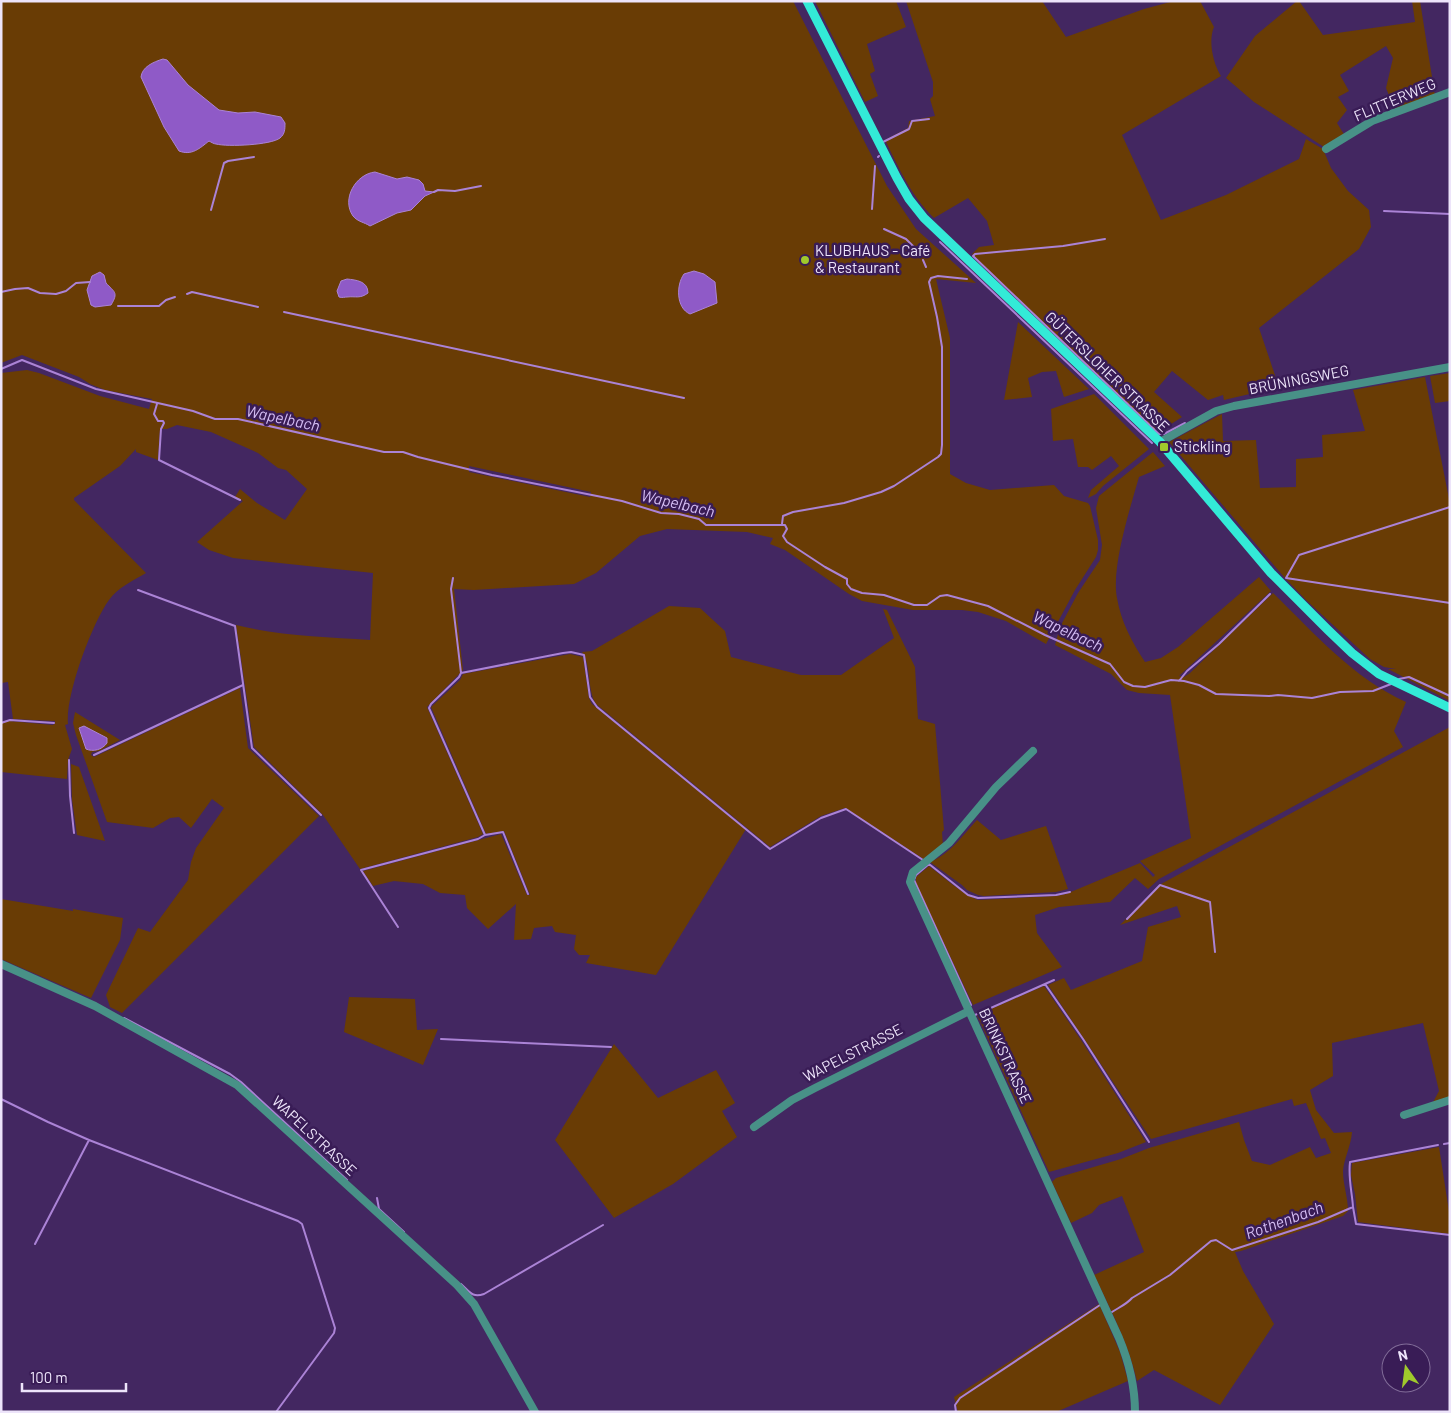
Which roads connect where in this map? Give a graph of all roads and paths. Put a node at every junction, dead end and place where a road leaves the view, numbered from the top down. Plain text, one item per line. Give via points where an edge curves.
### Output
1 (807, 1) edge
2 (1450, 92) edge
3 (1326, 149) dead end
4 (1450, 367) edge
5 (1160, 442) junction
6 (1450, 708) edge
7 (1033, 751) dead end
8 (1, 964) edge
9 (969, 1011) junction
10 (1450, 1100) edge
11 (1404, 1115) dead end
12 (754, 1127) dead end
13 (535, 1412) edge
14 (1135, 1412) edge

1 - 5 main road, GÜTERSLOHER STRASSE via 868,123 909,199 924,218
2 - 3 street, FLITTERWEG via 1372,122
4 - 5 street, BRÜNINGSWEG via 1234,406 1216,411
5 - 6 main road, GÜTERSLOHER STRASSE via 1271,574 1352,653 1379,674
7 - 9 street, BRINKSTRASSE via 996,787 949,843 910,878
8 - 13 street, WAPELSTRASSE via 95,1006 242,1089 457,1285 474,1304
9 - 12 street, WAPELSTRASSE via 792,1100
9 - 14 street, BRINKSTRASSE via 1122,1344 1133,1382
10 - 11 street

